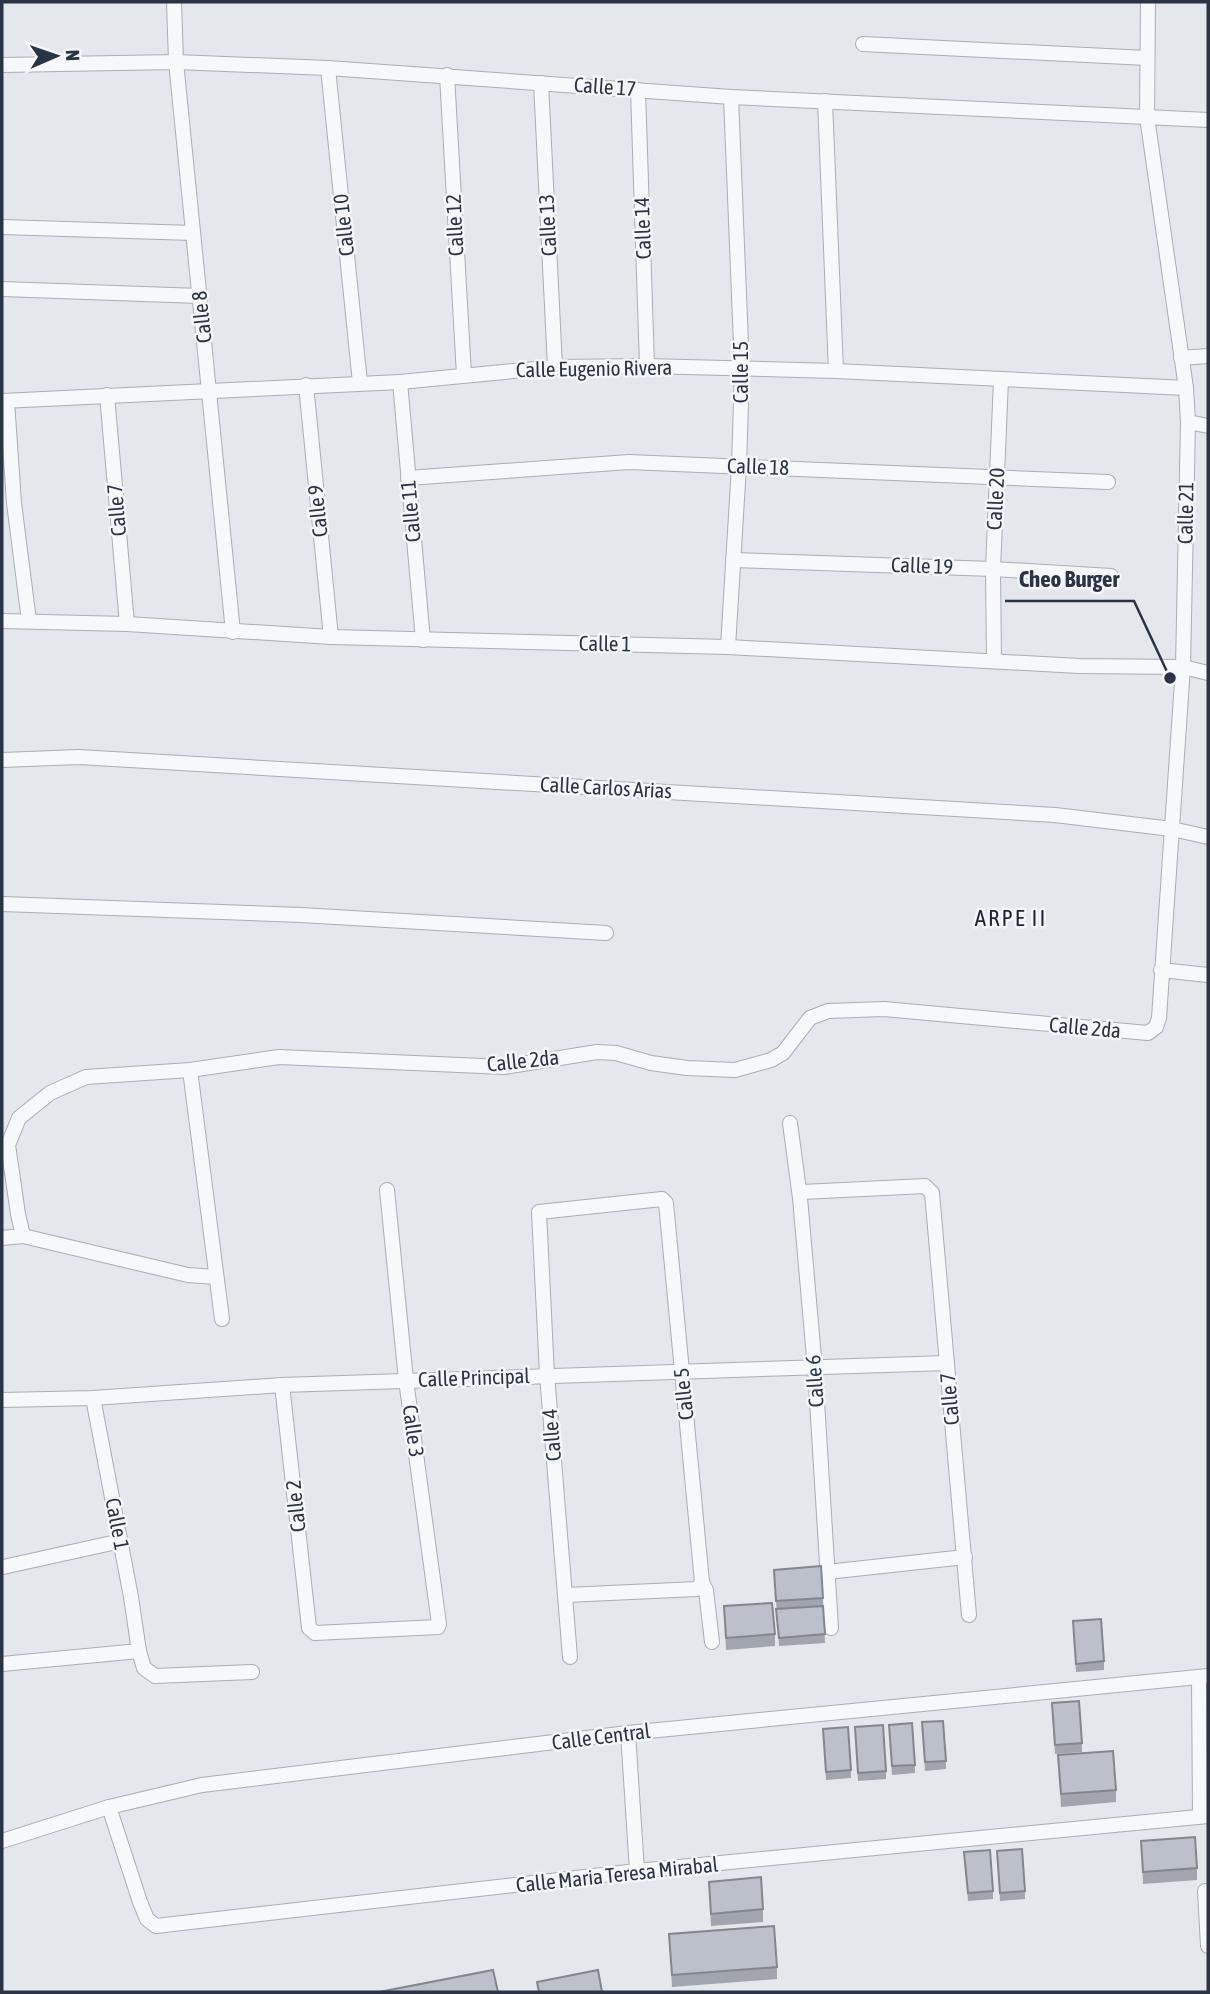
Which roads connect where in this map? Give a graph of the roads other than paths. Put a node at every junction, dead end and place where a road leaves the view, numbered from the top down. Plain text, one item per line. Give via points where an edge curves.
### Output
1 (174, 2) edge
2 (1147, 2) edge
3 (863, 44) dead end
4 (1147, 58) junction
5 (176, 62) junction
6 (2, 65) edge
7 (328, 68) junction
8 (447, 75) junction
9 (541, 83) junction
10 (638, 90) junction
11 (731, 97) junction
12 (825, 101) junction
13 (1147, 117) junction
14 (1208, 120) edge
15 (2, 227) edge
16 (192, 233) junction
17 (2, 289) edge
18 (200, 296) junction
19 (1208, 356) edge
20 (1181, 358) junction
21 (647, 366) junction
22 (555, 367) junction
23 (742, 369) junction
24 (836, 371) junction
25 (464, 375) junction
26 (1001, 380) junction
27 (400, 382) junction
28 (360, 383) junction
29 (306, 385) junction
30 (1186, 388) junction
31 (210, 390) junction
32 (107, 395) junction
33 (5, 401) edge
34 (1188, 422) junction
35 (1208, 426) edge
36 (739, 466) junction
37 (998, 477) junction
38 (408, 478) junction
39 (1108, 482) dead end
40 (8, 504) edge
41 (733, 560) junction
42 (993, 569) junction
43 (1111, 576) dead end
44 (2, 621) edge
45 (29, 621) junction
46 (127, 624) junction
47 (233, 632) junction
48 (331, 637) junction
49 (423, 640) junction
50 (728, 647) junction
51 (994, 660) junction
52 (1183, 667) junction
53 (1208, 673) edge
54 (2, 760) edge
55 (1172, 829) junction
56 (1208, 837) edge
57 (2, 904) edge
58 (606, 933) dead end
59 (1161, 970) junction
60 (1208, 975) edge
61 (1156, 1027) joint
62 (190, 1070) junction
63 (790, 1124) dead end
64 (387, 1190) dead end
65 (801, 1195) junction
66 (662, 1199) joint
67 (23, 1236) junction
68 (2, 1238) edge
69 (216, 1278) junction
70 (222, 1319) dead end
71 (947, 1363) junction
72 (815, 1369) junction
73 (681, 1371) junction
74 (547, 1375) junction
75 (406, 1380) junction
76 (282, 1385) junction
77 (93, 1398) junction
78 (2, 1401) edge
79 (121, 1541) junction
80 (965, 1557) junction
81 (3, 1567) edge
82 (827, 1572) junction
83 (699, 1586) junction
84 (566, 1595) junction
85 (969, 1615) dead end
86 (309, 1628) joint
87 (831, 1628) dead end
88 (712, 1642) dead end
89 (139, 1651) junction
90 (570, 1657) dead end
91 (2, 1664) edge
92 (252, 1672) dead end
93 (1204, 1677) edge
94 (628, 1733) junction
95 (109, 1807) junction
96 (1204, 1816) edge
97 (2, 1841) edge
98 (637, 1871) junction
99 (1205, 1891) dead end
100 (1208, 1946) edge

1 - 5 street, Calle 8
2 - 4 street, Calle 21
3 - 4 street
4 - 13 street, Calle 21
5 - 6 street, Calle 17
5 - 7 street, Calle 17
5 - 16 street, Calle 8
7 - 8 street, Calle 17
7 - 28 street, Calle 10
8 - 9 street, Calle 17
8 - 25 street, Calle 12
9 - 10 street, Calle 17
9 - 22 street, Calle 13
10 - 11 street, Calle 17
10 - 21 street, Calle 14
11 - 12 street, Calle 17
11 - 23 street, Calle 15
12 - 13 street, Calle 17
12 - 24 street
13 - 14 street, Calle 17
13 - 20 street, Calle 21
15 - 16 street
16 - 18 street, Calle 8
17 - 18 street
18 - 31 street, Calle 8
19 - 20 street
20 - 30 street, Calle 21
21 - 22 street, Calle Eugenio Rivera
21 - 23 street, Calle Eugenio Rivera
22 - 25 street, Calle Eugenio Rivera
23 - 24 street, Calle Eugenio Rivera
23 - 36 street, Calle 15
24 - 26 street, Calle Eugenio Rivera
25 - 27 street, Calle Eugenio Rivera
26 - 30 street, Calle Eugenio Rivera
26 - 37 street, Calle 20
27 - 28 street, Calle Eugenio Rivera
27 - 38 street, Calle 11
28 - 29 street, Calle Eugenio Rivera
29 - 31 street, Calle Eugenio Rivera
29 - 48 street, Calle 9
30 - 34 street, Calle 21
31 - 32 street, Calle Eugenio Rivera
31 - 47 street, Calle 8
32 - 33 street, Calle Eugenio Rivera
32 - 46 street, Calle 7
33 - 40 street
34 - 35 street
34 - 52 street, Calle 21
36 - 37 street, Calle 18
36 - 38 street, Calle 18 via 629,462
36 - 41 street, Calle 15
37 - 39 street, Calle 18
37 - 42 street, Calle 20
38 - 49 street, Calle 11
40 - 45 street
41 - 42 street, Calle 19
41 - 50 street, Calle 15
42 - 43 street, Calle 19
42 - 51 street, Calle 20
44 - 45 street, Calle 1
45 - 46 street, Calle 1
46 - 47 street, Calle 1
47 - 48 street, Calle 1
48 - 49 street, Calle 1
49 - 50 street, Calle 1
50 - 51 street, Calle 1
51 - 52 street, Calle 1
52 - 53 street, Calle 1
52 - 55 street, Calle 21
54 - 55 street, Calle Carlos Arias via 79,757 1055,815
55 - 56 street, Calle Carlos Arias
55 - 59 street, Calle 21
57 - 58 street
59 - 60 street
59 - 61 street, Calle 21
61 - 62 street, Calle 2da via 1148,1033 852,1009 810,1018 783,1053 735,1070 687,1069 597,1052 504,1068 279,1057
62 - 67 street, Calle 2da via 86,1077 50,1093 19,1118 8,1145
62 - 69 street
63 - 65 street, Calle 6
64 - 75 street, Calle 3
65 - 71 street, Calle 7 via 925,1186 932,1193
65 - 72 street, Calle 6
66 - 73 street, Calle 5 via 666,1203
66 - 74 street, Calle 4 via 540,1211
67 - 68 street
67 - 69 street
69 - 70 street
71 - 72 street, Calle Principal
71 - 80 street, Calle 7
72 - 73 street, Calle Principal
72 - 82 street, Calle 6
73 - 74 street, Calle Principal
73 - 83 street, Calle 5
74 - 75 street, Calle Principal
74 - 84 street, Calle 4
75 - 76 street, Calle Principal
75 - 86 street, Calle 3 via 439,1624 435,1628 315,1633
76 - 77 street, Calle Principal
76 - 86 street, Calle 2
77 - 78 street, Calle Principal
77 - 79 street, Calle 1
79 - 81 street
79 - 89 street, Calle 1
80 - 82 street
80 - 85 street, Calle 7
82 - 87 street, Calle 6
83 - 84 street
83 - 88 street, Calle 5 via 706,1590
84 - 90 street, Calle 4
89 - 91 street
89 - 92 street via 144,1668 155,1676
93 - 94 street, Calle Central
93 - 96 street
94 - 95 street, Calle Central via 202,1785
94 - 98 street
95 - 97 street, Calle Central
95 - 98 street, Calle Maria Teresa Mirabal via 147,1920 156,1926
96 - 98 street, Calle Maria Teresa Mirabal
99 - 100 street

